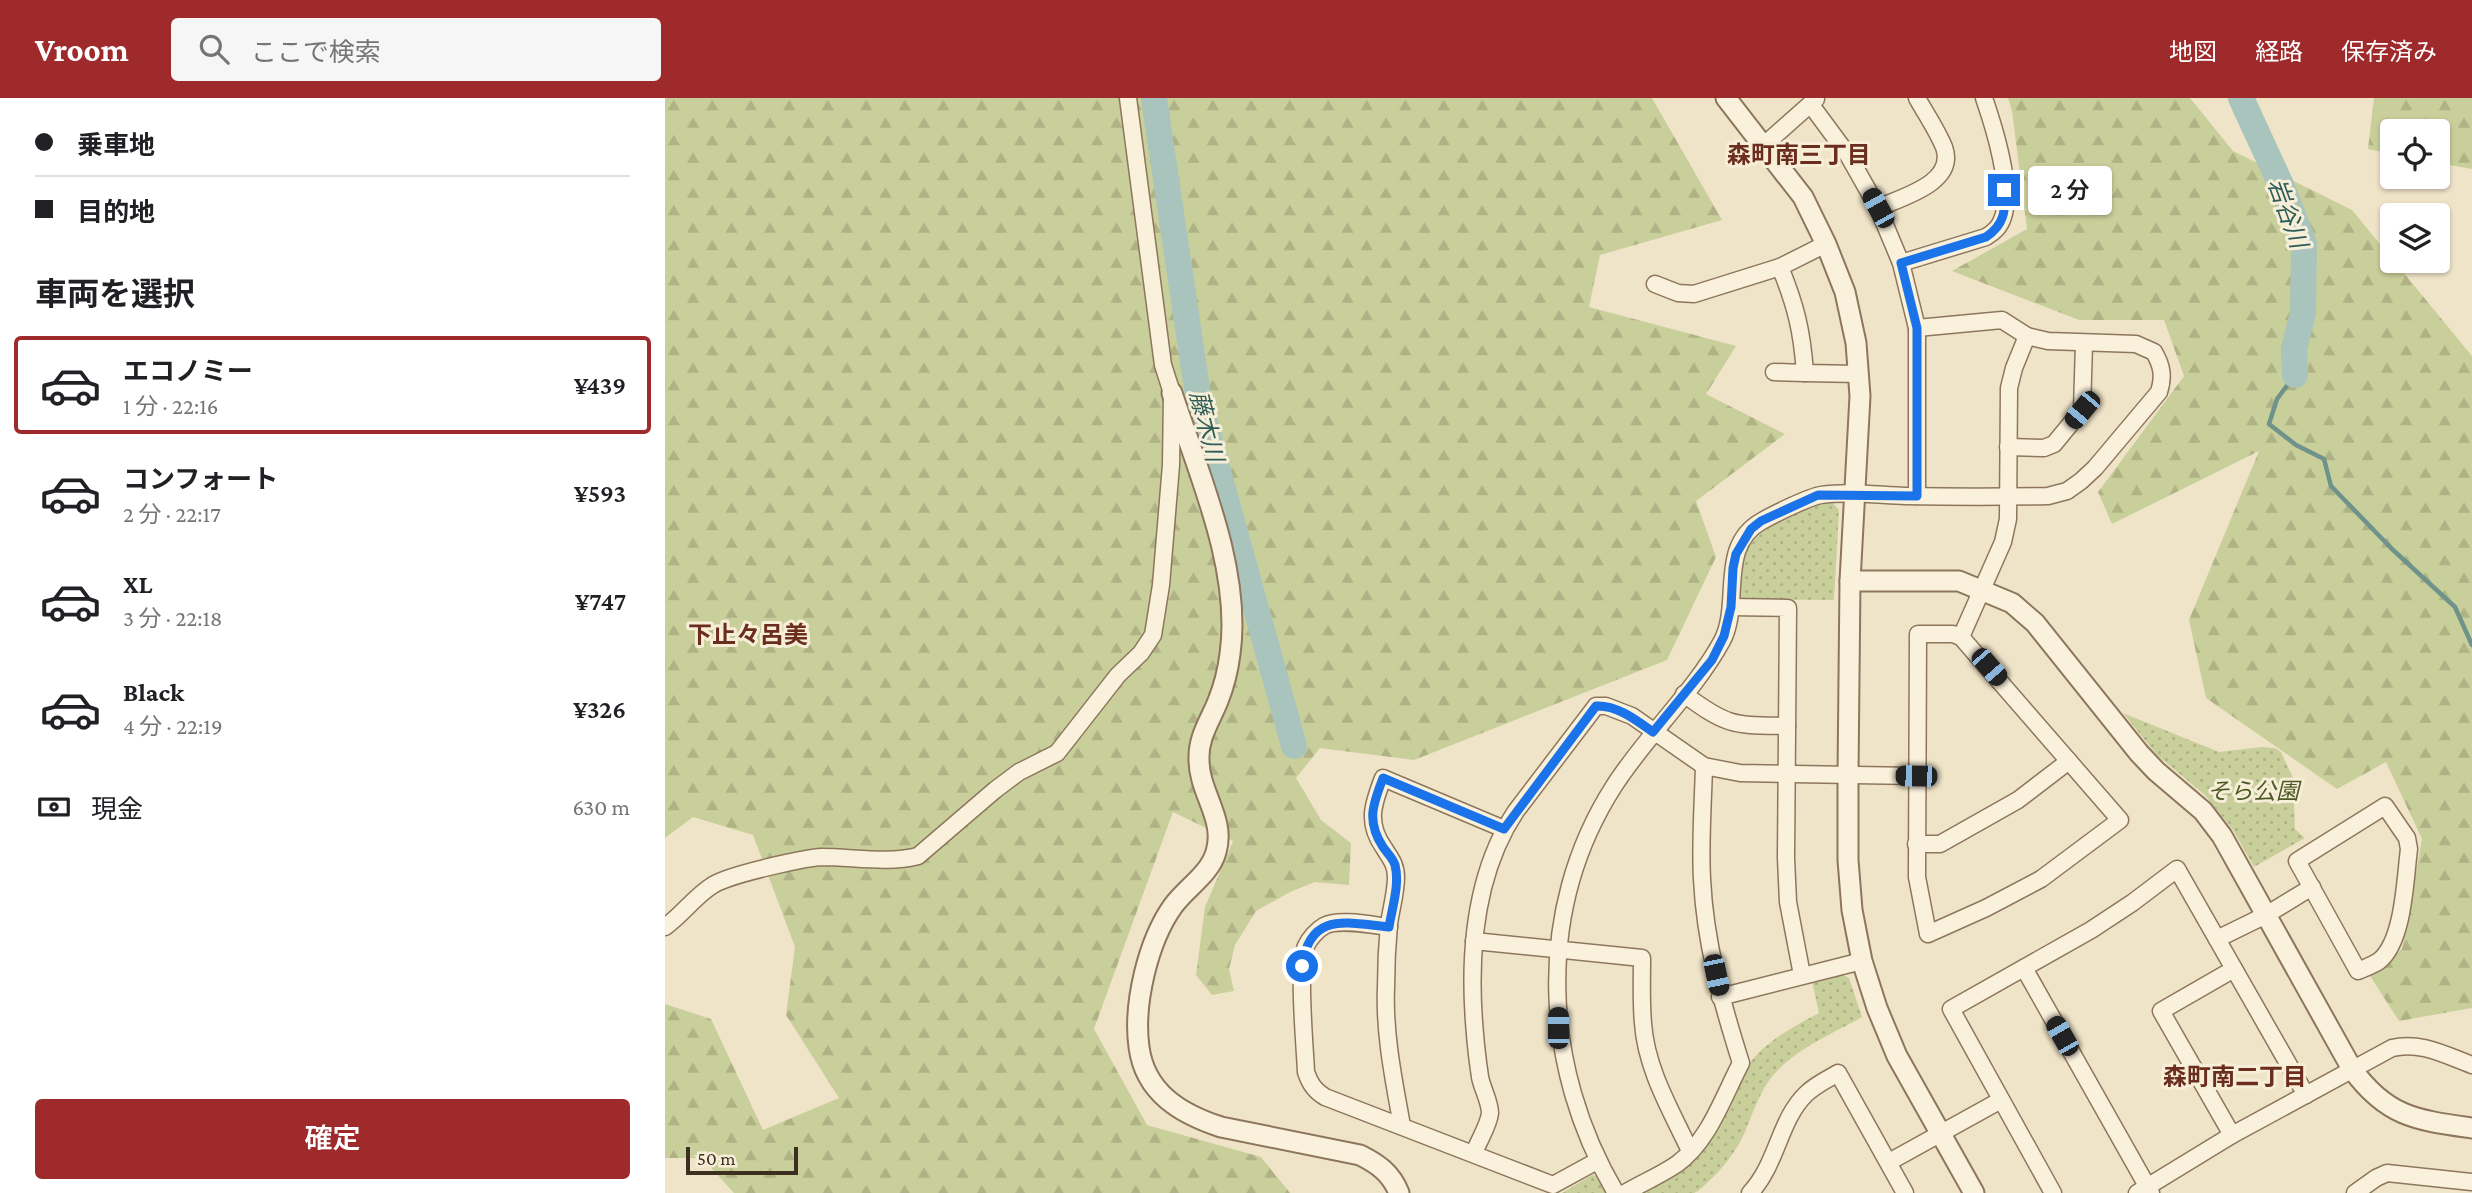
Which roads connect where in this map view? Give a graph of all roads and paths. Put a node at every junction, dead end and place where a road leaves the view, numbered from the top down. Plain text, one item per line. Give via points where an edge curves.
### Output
1 (1128, 98) edge
2 (1726, 98) edge
3 (1917, 98) edge
4 (1984, 98) edge
5 (1814, 102) edge
6 (1763, 146) junction
7 (1878, 208) junction
8 (1826, 243) junction
9 (1901, 263) junction
10 (1780, 267) junction
11 (1655, 284) dead end
12 (1917, 328) junction
13 (2027, 336) junction
14 (2084, 344) junction
15 (1774, 372) dead end
16 (1805, 373) junction
17 (1859, 373) junction
18 (1172, 393) junction
19 (2008, 447) junction
20 (1855, 495) junction
21 (1917, 496) junction
22 (2008, 497) junction
23 (1850, 581) junction
24 (1982, 589) junction
25 (1731, 607) junction
26 (1961, 637) junction
27 (1684, 694) junction
28 (1787, 726) junction
29 (1653, 732) junction
30 (2069, 761) junction
31 (1704, 766) junction
32 (1787, 774) junction
33 (1848, 775) junction
34 (1916, 776) junction
35 (1504, 829) junction
36 (1916, 844) junction
37 (2312, 887) junction
38 (2266, 915) junction
39 (665, 927) edge
40 (1389, 927) junction
41 (2217, 939) junction
42 (1474, 941) junction
43 (1558, 951) junction
44 (1862, 961) junction
45 (2024, 968) junction
46 (2234, 969) junction
47 (1802, 975) junction
48 (1720, 997) junction
49 (2472, 1065) edge
50 (2352, 1069) junction
51 (2306, 1096) junction
52 (2001, 1100) junction
53 (1402, 1126) junction
54 (2472, 1128) edge
55 (1940, 1134) junction
56 (2232, 1135) junction
57 (1690, 1150) junction
58 (1474, 1153) junction
59 (1597, 1161) junction
60 (1889, 1162) junction
61 (2472, 1182) edge
62 (2145, 1191) edge
63 (1399, 1193) edge
64 (1616, 1193) edge
65 (1625, 1193) edge
66 (1750, 1193) edge
67 (1905, 1193) edge
68 (1974, 1193) edge
69 (2053, 1193) edge
70 (2355, 1193) edge

1 - 18 street via 1163,365
2 - 6 street
3 - 7 street via 1944,149 1941,174 1930,184
4 - 9 street via 2003,173 2003,219 1986,237
5 - 6 street
5 - 7 street
6 - 8 street via 1803,197
7 - 9 street
8 - 10 street
8 - 17 street via 1845,292
9 - 12 street
10 - 11 street via 1694,294
10 - 16 street via 1802,333
12 - 13 street via 2002,320
12 - 21 street
13 - 14 street
13 - 19 street via 2009,388
14 - 19 street via 2082,410 2054,444
14 - 22 street via 2136,344 2154,352 2162,369 2158,392 2095,468 2067,491
15 - 16 street
16 - 17 street
17 - 20 street
18 - 39 street via 1171,465 1153,635 1057,753 1019,772 918,856 903,860 801,859 716,882
18 - 63 street via 1224,553 1232,631 1225,678 1199,746 1201,778 1217,818 1216,854 1174,905 1148,955 1137,1023 1139,1049 1146,1073 1178,1110 1221,1127 1360,1155 1381,1165
19 - 22 street
20 - 21 street
20 - 23 street
20 - 25 street via 1818,495 1751,529 1736,554
21 - 22 street
22 - 24 street via 2003,542
23 - 24 street via 1959,581
23 - 33 street
24 - 26 street
24 - 38 street via 2012,603 2035,623 2139,754 2203,811
25 - 27 street via 1712,660
25 - 28 street via 1789,608
26 - 30 street
26 - 34 street via 1918,634
27 - 28 street via 1725,721
27 - 29 street
28 - 32 street
29 - 31 street
29 - 35 street via 1632,716 1606,705 1596,706
29 - 43 street via 1614,786 1586,838 1566,900
30 - 36 street via 2018,800 1940,844
30 - 36 street via 2120,820 2041,878 1928,934
31 - 32 street via 1740,773
31 - 48 street via 1702,879
32 - 33 street
32 - 47 street via 1788,902
33 - 34 street
33 - 44 street via 1848,860
34 - 36 street
35 - 40 street via 1383,778 1372,806 1377,835 1395,866
35 - 42 street via 1487,871
37 - 37 street via 2298,860 2385,806 2407,838 2409,849 2398,926 2378,961 2358,971
37 - 38 street
38 - 41 street
38 - 50 street
40 - 53 street via 1385,992
40 - 53 street via 1338,922 1324,926 1305,947 1306,1072 1316,1092
41 - 45 street via 2177,869 2132,904
41 - 46 street
42 - 43 street
42 - 58 street via 1475,1035 1490,1114
43 - 57 street via 1642,958 1643,1025 1649,1056
43 - 59 street via 1558,1028 1571,1094
44 - 47 street
44 - 55 street via 1897,1056
45 - 52 street via 1951,1009
45 - 62 street
46 - 51 street
46 - 56 street via 2161,1011
47 - 48 street
48 - 57 street via 1741,1063 1708,1130
49 - 50 street via 2419,1045 2404,1045
50 - 51 street
50 - 54 street via 2377,1098 2396,1111
51 - 56 street
52 - 55 street
52 - 69 street
53 - 58 street
55 - 60 street
55 - 68 street
56 - 62 street
57 - 65 street via 1678,1163
58 - 59 street via 1553,1185
59 - 64 street
60 - 66 street via 1838,1073 1807,1093 1792,1112 1775,1155
60 - 67 street
61 - 70 street via 2387,1173

